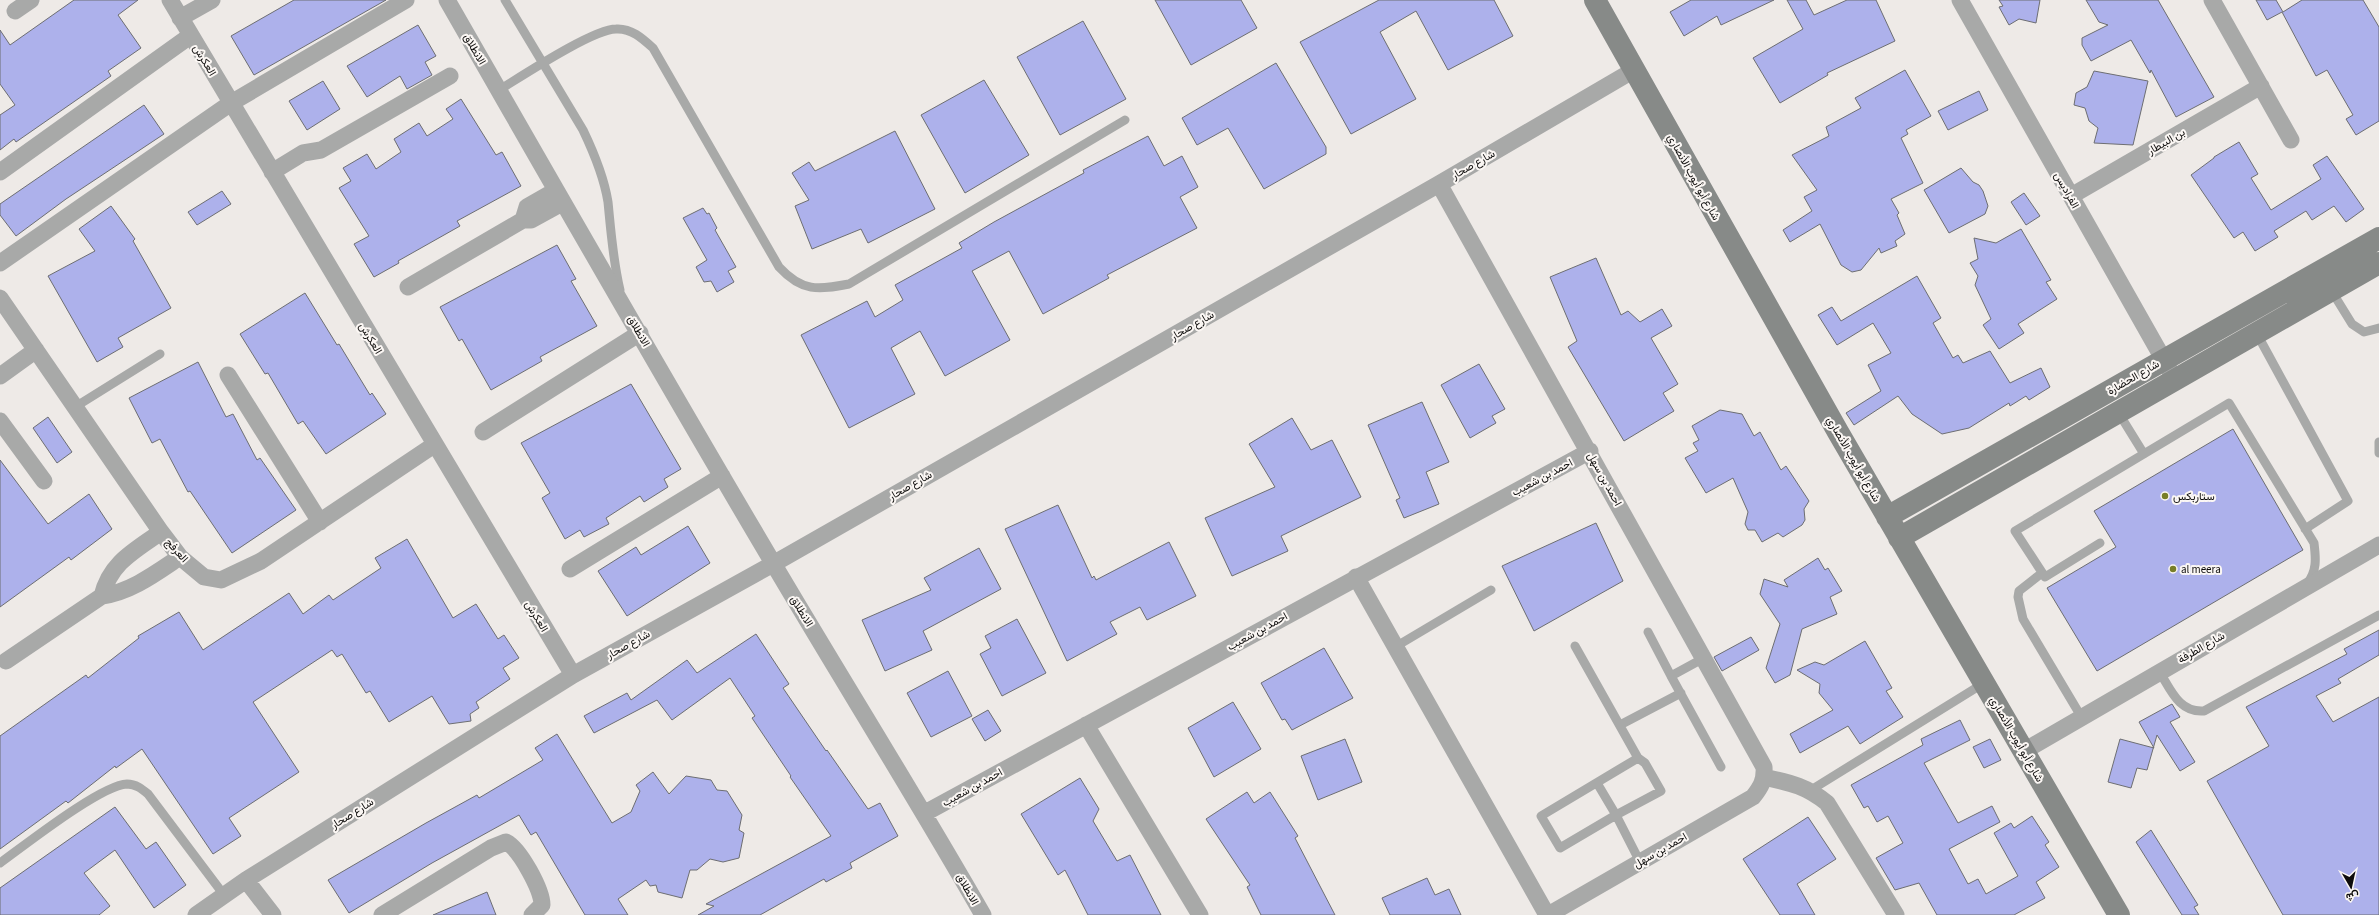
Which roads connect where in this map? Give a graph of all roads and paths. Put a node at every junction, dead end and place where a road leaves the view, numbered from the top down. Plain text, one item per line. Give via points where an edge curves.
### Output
1 (31, 0) edge
2 (170, 0) edge
3 (212, 0) edge
4 (406, 0) edge
5 (447, 0) edge
6 (505, 0) edge
7 (1595, 0) edge
8 (1960, 0) edge
9 (2212, 0) edge
10 (15, 11) dead end
11 (180, 18) junction
12 (190, 36) junction
13 (543, 64) junction
14 (1634, 70) junction
15 (450, 76) dead end
16 (2261, 86) junction
17 (499, 90) junction
18 (231, 103) junction
19 (1125, 120) dead end
20 (2291, 140) dead end
21 (0, 172) edge
22 (275, 177) junction
23 (1439, 184) junction
24 (2071, 196) junction
25 (559, 197) junction
26 (2379, 238) edge
27 (0, 263) edge
28 (2379, 263) edge
29 (408, 287) dead end
30 (2331, 290) junction
31 (0, 298) edge
32 (624, 305) junction
33 (2379, 328) edge
34 (640, 333) junction
35 (2257, 334) junction
36 (36, 350) junction
37 (160, 354) dead end
38 (2163, 360) junction
39 (228, 375) dead end
40 (0, 376) edge
41 (2176, 379) junction
42 (75, 407) junction
43 (2118, 412) junction
44 (0, 421) edge
45 (483, 432) dead end
46 (2379, 442) edge
47 (434, 445) junction
48 (1590, 451) junction
49 (2379, 453) edge
50 (2144, 454) junction
51 (722, 476) junction
52 (44, 481) dead end
53 (1887, 517) junction
54 (320, 522) junction
55 (2305, 529) junction
56 (161, 532) junction
57 (1899, 538) junction
58 (2100, 543) dead end
59 (2379, 545) edge
60 (180, 557) junction
61 (773, 564) junction
62 (570, 569) dead end
63 (2042, 573) junction
64 (1356, 577) junction
65 (1491, 590) dead end
66 (2303, 590) junction
67 (102, 596) junction
68 (2379, 615) edge
69 (1648, 632) dead end
70 (1575, 646) dead end
71 (1395, 647) junction
72 (1704, 658) junction
73 (6, 661) dead end
74 (2160, 671) junction
75 (573, 675) junction
76 (1672, 676) junction
77 (1984, 683) junction
78 (1681, 693) junction
79 (2082, 718) junction
80 (1086, 725) junction
81 (1620, 725) junction
82 (2024, 751) junction
83 (1638, 758) junction
84 (1721, 767) dead end
85 (1764, 777) junction
86 (1597, 782) junction
87 (1812, 790) junction
88 (924, 813) junction
89 (1616, 815) junction
90 (1640, 862) junction
91 (0, 863) edge
92 (246, 880) junction
93 (224, 895) junction
94 (196, 915) edge
95 (273, 915) edge
96 (382, 915) edge
97 (532, 915) edge
98 (983, 915) edge
99 (1200, 915) edge
100 (1547, 915) edge
101 (1896, 915) edge
102 (2119, 915) edge

1 - 10 street
2 - 11 street, العكرش
3 - 11 street
4 - 18 street
5 - 17 street, الانطلاق
6 - 13 lane, الانطلاق
7 - 14 street, شارع أبو أيوب الأنصاري
8 - 24 street, الفراديس
9 - 16 street
11 - 12 street, العكرش
12 - 18 street, العكرش
12 - 21 street
13 - 17 lane
13 - 19 lane via 602,31 624,29 642,38 653,48 779,267 791,280 806,287 827,288 850,284
13 - 32 lane, الانطلاق via 583,130 598,165 608,202 613,254
14 - 23 street, شارع صحار
14 - 53 street, شارع أبو أيوب الأنصاري
15 - 22 street via 321,150 311,162
16 - 20 street
16 - 24 street, بن البيطار
17 - 25 street, الانطلاق
18 - 22 street, العكرش
18 - 27 street
22 - 47 street, العكرش
23 - 48 street, احمد بن سهل
23 - 61 street, شارع صحار
24 - 38 street, الفراديس
25 - 29 street via 527,207 523,220
25 - 32 street, الانطلاق
26 - 38 street, شارع الحضارة
28 - 30 street, شارع الحضارة
30 - 33 lane via 2355,328 2364,332
30 - 35 street, شارع الحضارة
31 - 36 street, العرفج
32 - 34 street, الانطلاق
34 - 45 street
34 - 51 street, الانطلاق
35 - 41 street, شارع الحضارة
35 - 55 lane via 2348,501
36 - 40 street
36 - 42 street, العرفج
37 - 42 lane
38 - 41 street, الفراديس
38 - 53 street, شارع الحضارة
39 - 54 street
41 - 43 street, شارع الحضارة
42 - 56 street, العرفج
43 - 50 lane
43 - 57 street, شارع الحضارة
44 - 52 street
46 - 49 lane
47 - 54 street, العرفج
47 - 75 street, العكرش
48 - 64 street, احمد بن شعيب
48 - 72 street, احمد بن سهل
50 - 55 lane via 2229,404
50 - 63 lane via 2016,531
51 - 61 street, الانطلاق
51 - 62 street
53 - 57 street, شارع أبو أيوب الأنصاري
54 - 60 street, العرفج via 261,561 221,580 204,577
55 - 66 lane via 2314,543 2316,560 2313,576
56 - 60 street, العرفج
56 - 67 street via 113,569 106,580
57 - 77 street, شارع أبو أيوب الأنصاري
58 - 63 lane via 2045,577
59 - 66 street, شارع الطرفة
60 - 67 street via 121,592
61 - 75 street, شارع صحار
61 - 88 street, الانطلاق
63 - 79 lane via 2019,591 2019,606 2023,619
64 - 71 street
64 - 80 street, احمد بن شعيب
65 - 71 lane
66 - 74 street, شارع الطرفة
67 - 73 street
68 - 74 lane via 2204,711 2188,710 2182,706
69 - 76 lane
70 - 81 lane
71 - 100 street
72 - 76 lane
72 - 85 street, احمد بن سهل via 1760,757
74 - 79 street, شارع الطرفة
75 - 92 street, شارع صحار
76 - 78 lane
77 - 82 street, شارع أبو أيوب الأنصاري
77 - 87 lane
78 - 81 lane
78 - 84 lane
79 - 82 street, شارع الطرفة
80 - 88 street, احمد بن شعيب
80 - 99 street
81 - 83 lane
82 - 102 street, شارع أبو أيوب الأنصاري
83 - 86 lane
83 - 89 lane via 1645,763 1661,791
85 - 87 street via 1798,784
85 - 90 street, احمد بن سهل via 1753,798
86 - 89 lane
86 - 89 lane via 1541,816 1560,848
87 - 101 street via 1827,803
88 - 98 street, الانطلاق
89 - 90 lane
90 - 100 street, احمد بن سهل
91 - 93 lane via 103,792 128,784 138,786 148,794
92 - 93 street, شارع صحار
92 - 95 street
93 - 94 street, شارع صحار
96 - 97 street via 491,848 506,842 515,848 542,895 542,905

